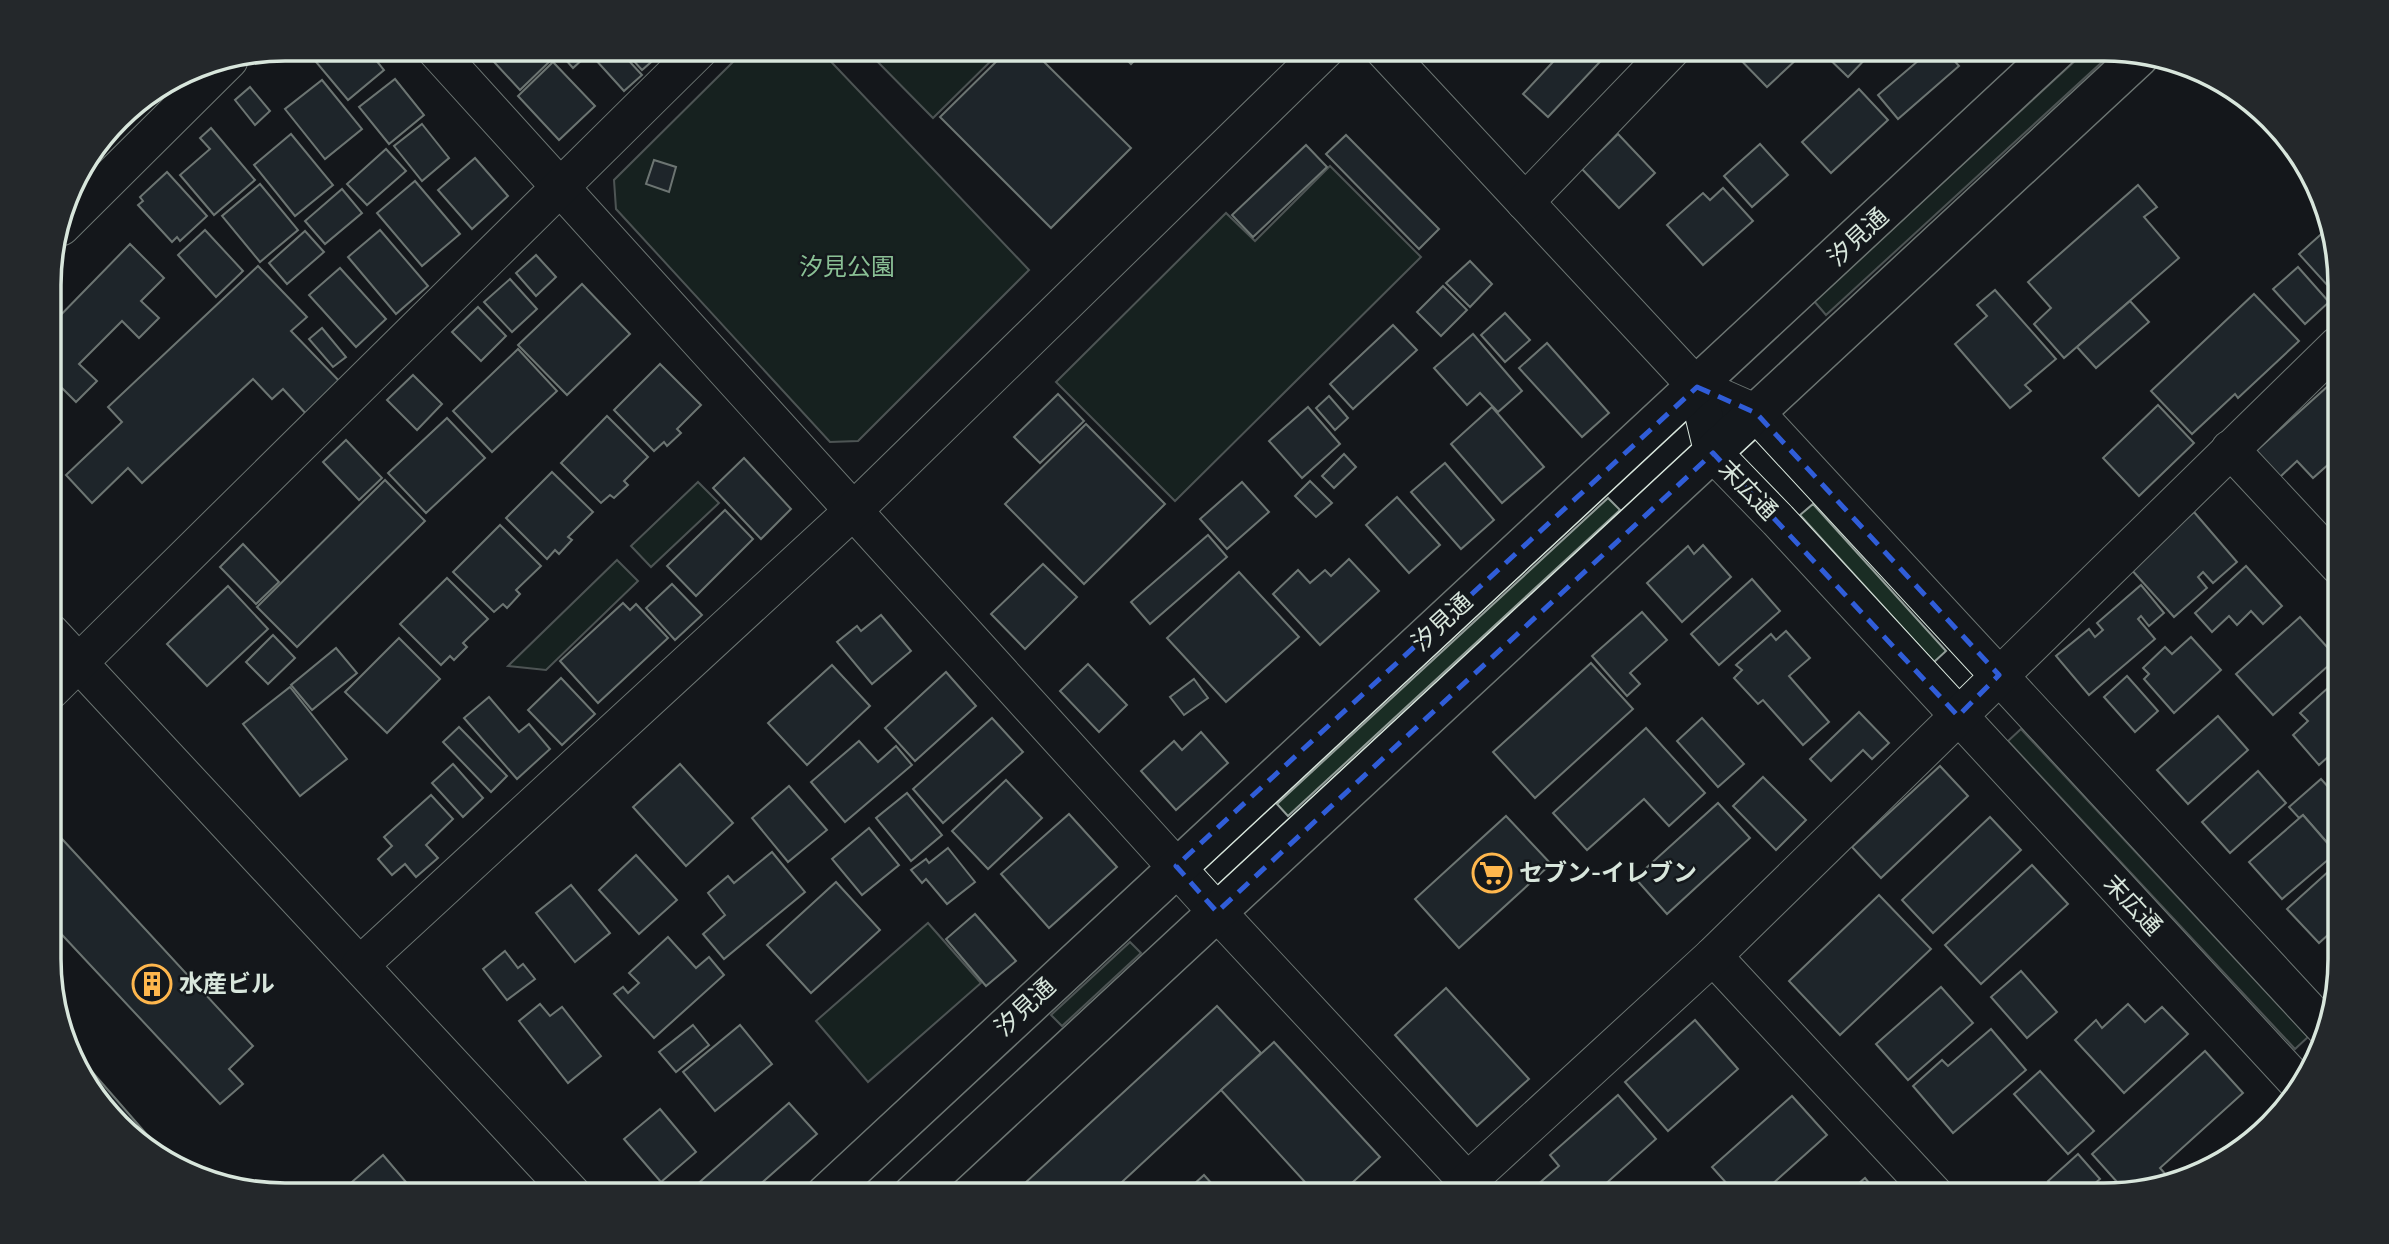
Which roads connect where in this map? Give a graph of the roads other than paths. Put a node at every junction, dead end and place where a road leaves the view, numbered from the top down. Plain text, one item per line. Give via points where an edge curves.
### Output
1 (1313, 61) edge
2 (1394, 61) edge
3 (1660, 61) edge
4 (2045, 61) edge
5 (447, 62) edge
6 (687, 62) edge
7 (2132, 64) edge
8 (217, 72) edge
9 (560, 187) junction
10 (1525, 202) junction
11 (73, 215) edge
12 (2328, 355) edge
13 (1697, 387) junction
14 (1756, 413) junction
15 (2230, 449) junction
16 (1713, 453) junction
17 (854, 510) junction
18 (2328, 554) edge
19 (61, 644) edge
20 (79, 662) junction
21 (1999, 675) junction
22 (61, 680) edge
23 (1958, 716) junction
24 (1176, 866) junction
25 (1217, 912) junction
26 (1713, 956) junction
27 (360, 965) junction
28 (2318, 1021) edge
29 (2293, 1078) edge
30 (1469, 1182) edge
31 (1480, 1182) edge
32 (1923, 1182) edge
33 (562, 1183) edge
34 (838, 1183) edge
35 (925, 1183) edge

1 - 17 street
2 - 10 street
3 - 10 street
4 - 13 street, 汐見通
5 - 9 street
6 - 9 street
7 - 14 street
8 - 11 street
9 - 17 street
9 - 20 street
10 - 13 street
12 - 15 street
13 - 14 street
13 - 16 street, 末広通
13 - 24 street, 汐見通
14 - 16 street
14 - 21 street
15 - 18 street
15 - 21 street
16 - 23 street, 末広通
16 - 25 street
17 - 24 street
17 - 27 street
19 - 20 street
20 - 22 street
20 - 27 street
21 - 23 street
21 - 28 street
23 - 26 street
23 - 29 street, 末広通
24 - 25 street
24 - 34 street, 汐見通
25 - 30 street
25 - 35 street
26 - 31 street
26 - 32 street
27 - 33 street

